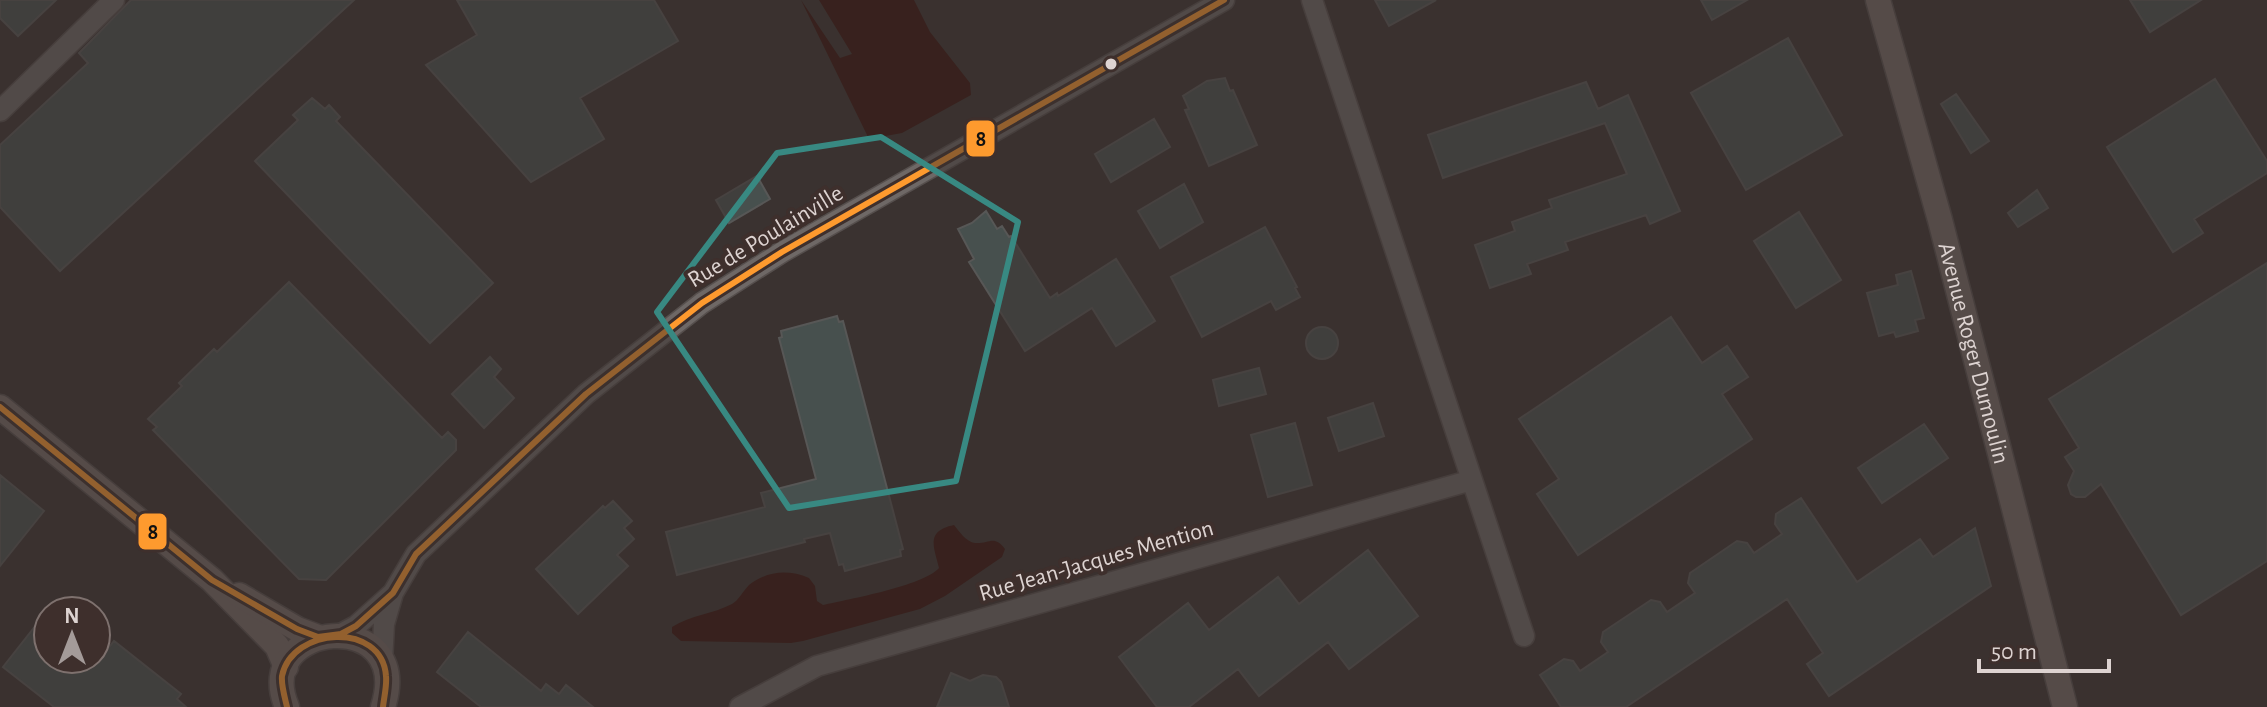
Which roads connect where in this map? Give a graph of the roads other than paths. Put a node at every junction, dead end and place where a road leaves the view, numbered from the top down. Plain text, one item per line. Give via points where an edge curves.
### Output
1 (114, 0) edge
2 (1224, 0) edge
3 (1312, 0) edge
4 (1878, 0) edge
5 (0, 111) edge
6 (0, 407) edge
7 (1472, 480) junction
8 (212, 580) junction
9 (393, 593) junction
10 (329, 636) junction
11 (1524, 636) dead end
12 (382, 662) junction
13 (286, 667) junction
14 (390, 702) edge
15 (285, 705) edge
16 (740, 707) edge
17 (2065, 707) edge

1 - 5 street
2 - 9 street, Rue de Poulainville via 702,303 586,394 416,554
3 - 7 street
4 - 17 main road, Avenue Roger Dumoulin
6 - 8 main road
7 - 11 street
7 - 16 street, Rue Jean-Jacques Mention via 817,666
8 - 10 main road via 297,629
8 - 13 main road via 277,646
9 - 10 street, Rue de Poulainville via 356,626
9 - 12 street, Rue de Poulainville via 384,624
10 - 12 main road via 358,639
10 - 13 main road via 304,644
12 - 14 main road
13 - 15 main road

